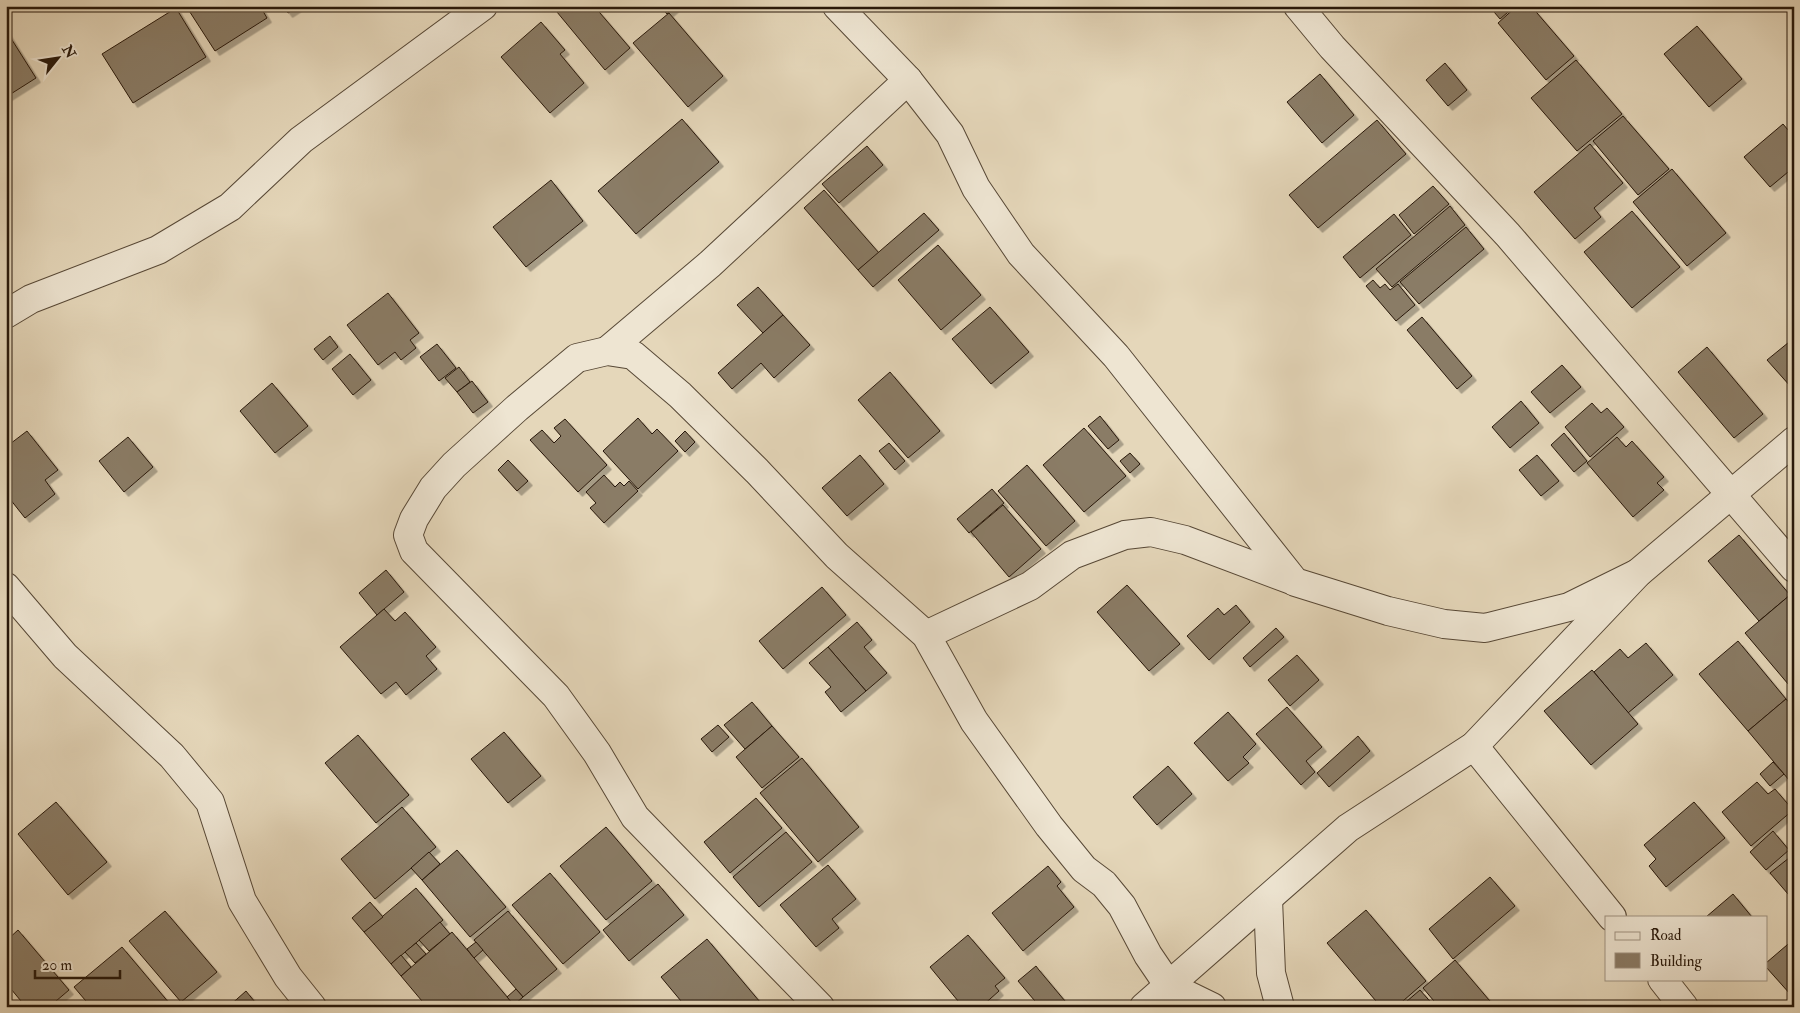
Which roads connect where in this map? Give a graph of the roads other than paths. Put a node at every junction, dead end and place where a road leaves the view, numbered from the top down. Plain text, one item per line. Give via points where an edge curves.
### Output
1 (483, 6) edge
2 (837, 6) edge
3 (1298, 6) edge
4 (908, 80) junction
5 (6, 314) edge
6 (607, 351) junction
7 (1794, 441) edge
8 (1730, 495) junction
9 (1794, 568) edge
10 (1638, 574) junction
11 (1295, 582) junction
12 (6, 587) edge
13 (926, 635) junction
14 (1474, 746) junction
15 (1268, 899) junction
16 (1611, 916) edge
17 (1663, 980) edge
18 (1169, 986) junction
19 (312, 1007) edge
20 (820, 1007) edge
21 (1144, 1007) edge
22 (1212, 1007) edge
23 (1280, 1007) edge
24 (1684, 1007) edge

1 - 5 street via 302,140 230,207 158,250 31,299
2 - 4 street
3 - 8 street via 1332,47 1508,234
4 - 6 street via 710,264
4 - 11 street via 950,134 976,188 1022,254 1116,356
6 - 13 street via 633,355 654,372 756,471 837,556
6 - 20 street via 577,358 454,465 433,488 408,535 414,551 440,580 556,696 596,752 635,817
7 - 8 street
8 - 9 street
8 - 10 street
10 - 11 street via 1569,607 1485,628 1444,624 1388,612
10 - 14 street
11 - 13 street via 1185,540 1151,532 1125,535 1072,555 1030,586
12 - 19 street via 65,656 172,756 210,802 242,902 288,977
13 - 18 street via 974,721 1049,826 1084,869 1104,884 1122,906
14 - 15 street via 1348,828
14 - 16 street
15 - 18 street
15 - 23 street via 1271,973
17 - 24 street
18 - 21 street
18 - 22 street

